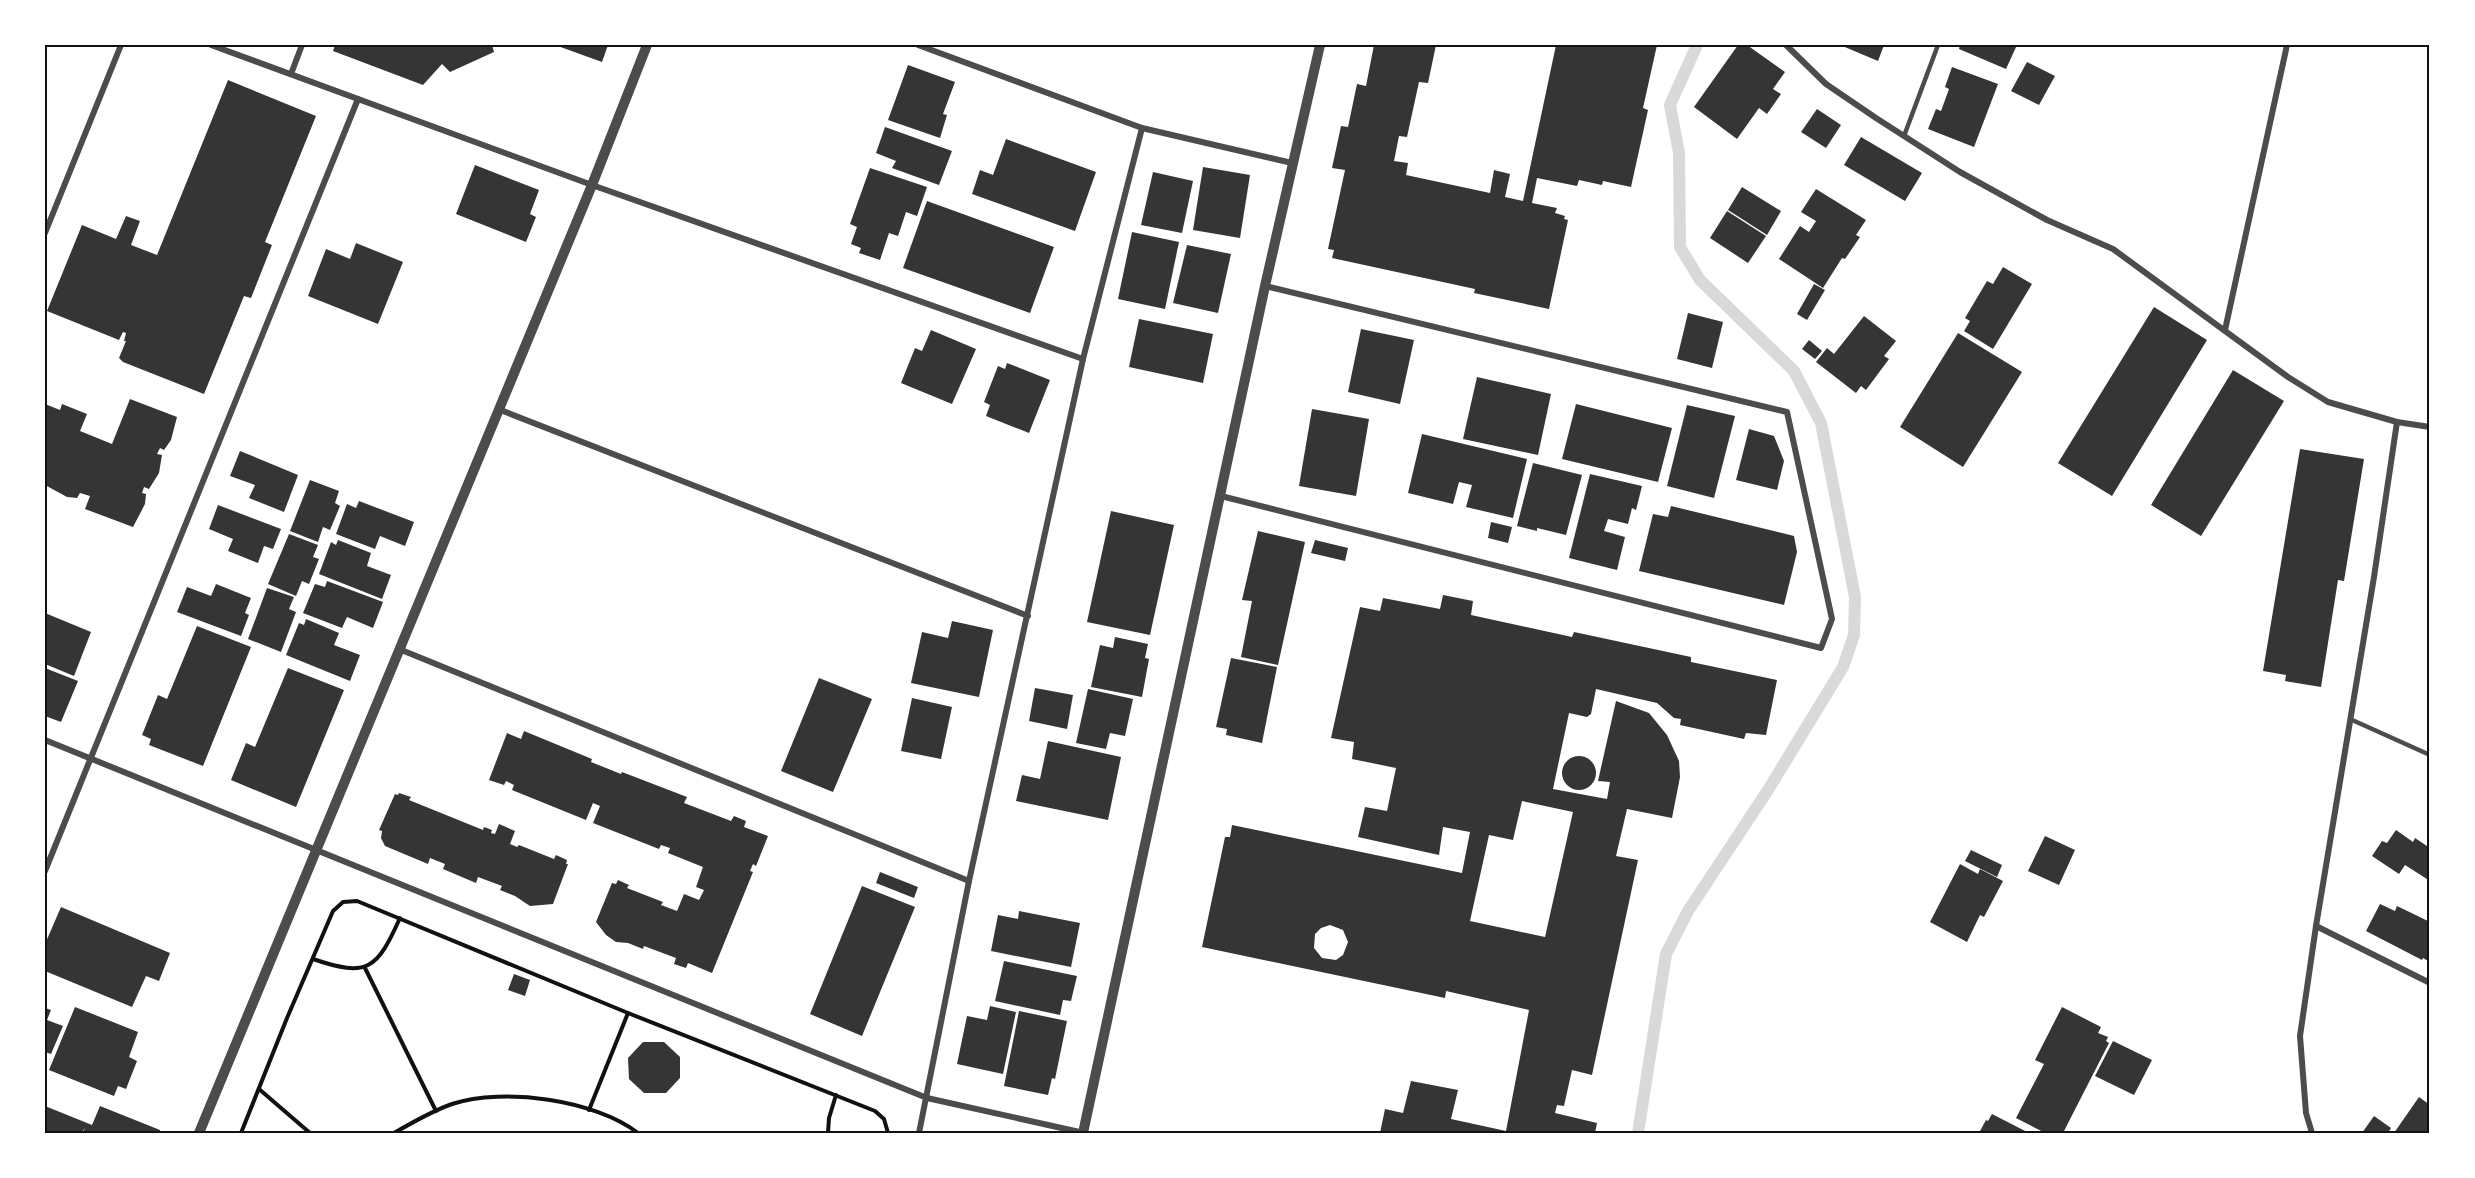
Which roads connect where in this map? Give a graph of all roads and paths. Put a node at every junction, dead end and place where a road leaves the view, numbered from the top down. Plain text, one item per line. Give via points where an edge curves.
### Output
1 (121, 45) edge
2 (211, 45) edge
3 (302, 45) edge
4 (647, 45) edge
5 (918, 45) edge
6 (1320, 45) edge
7 (1786, 45) edge
8 (1938, 45) edge
9 (2287, 45) edge
10 (291, 74) junction
11 (358, 99) junction
12 (1142, 128) junction
13 (1904, 136) junction
14 (1292, 163) junction
15 (592, 185) junction
16 (45, 233) edge
17 (1265, 286) junction
18 (2225, 330) junction
19 (1083, 359) junction
20 (498, 409) junction
21 (2397, 422) junction
22 (2430, 427) edge
23 (1221, 496) junction
24 (1028, 616) junction
25 (399, 649) junction
26 (2350, 719) junction
27 (45, 741) edge
28 (2430, 755) edge
29 (91, 759) junction
30 (316, 850) junction
31 (45, 871) edge
32 (969, 881) junction
33 (400, 918) junction
34 (2316, 926) junction
35 (312, 959) junction
36 (365, 968) junction
37 (2430, 983) edge
38 (628, 1013) junction
39 (260, 1089) junction
40 (836, 1095) junction
41 (927, 1098) junction
42 (589, 1110) junction
43 (436, 1111) junction
44 (199, 1133) edge
45 (242, 1133) edge
46 (310, 1133) edge
47 (394, 1133) edge
48 (638, 1133) edge
49 (828, 1133) edge
50 (888, 1133) edge
51 (919, 1133) edge
52 (1084, 1133) edge
53 (2312, 1133) edge

1 - 16 street
2 - 10 street
3 - 10 street
4 - 15 street
5 - 12 street
6 - 14 street
7 - 13 street via 1826,84
8 - 13 lane
9 - 18 street
10 - 11 street
11 - 15 street
11 - 29 street
12 - 14 street
12 - 19 street
13 - 18 street via 2046,220 2113,249
14 - 17 street
15 - 19 street
15 - 20 street
17 - 23 street
17 - 23 street via 1787,412 1832,619 1821,648
18 - 21 street via 2328,402
19 - 24 street
20 - 24 street
20 - 25 street
21 - 22 street
21 - 26 street
23 - 52 street
24 - 32 street
25 - 30 street
25 - 32 street
26 - 28 lane
26 - 34 street
27 - 29 street
29 - 30 street
29 - 31 street
30 - 41 street
30 - 44 street
32 - 41 street
33 - 35 path via 357,901 343,902 333,911
33 - 36 path via 388,944
33 - 38 path
34 - 37 street
34 - 53 street via 2300,1036 2306,1113
35 - 36 path via 345,968
35 - 39 path
36 - 43 path
38 - 40 path
38 - 42 path
39 - 45 path
39 - 46 path
40 - 49 path
40 - 50 path via 876,1111 884,1119
41 - 51 street
41 - 52 street
42 - 43 path via 554,1100 500,1098 454,1104
42 - 48 path via 610,1116
43 - 47 path

